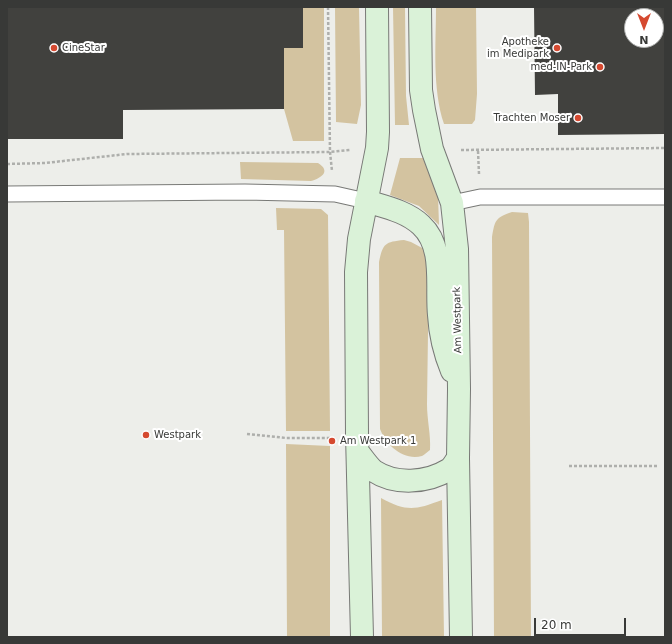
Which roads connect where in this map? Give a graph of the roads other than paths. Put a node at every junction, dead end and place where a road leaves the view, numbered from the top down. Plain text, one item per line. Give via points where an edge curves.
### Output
1 (377, 7) edge
2 (420, 7) edge
3 (7, 194) edge
4 (665, 197) edge
5 (366, 201) junction
6 (452, 203) junction
7 (459, 389) junction
8 (358, 452) junction
9 (458, 458) junction
10 (362, 637) edge
11 (461, 637) edge

1 - 5 main road via 378,132
2 - 6 main road, Am Westpark via 421,90 424,110 432,149
3 - 5 lane via 245,192 335,194
4 - 6 lane via 480,197
5 - 7 main road via 408,216 422,225 430,237 438,263 442,337 448,362
5 - 8 main road via 356,272
6 - 7 main road, Am Westpark via 457,248
7 - 9 main road, Am Westpark
8 - 9 main road via 374,470 386,477 412,481 425,480 450,469
8 - 10 main road
9 - 11 main road, Am Westpark

